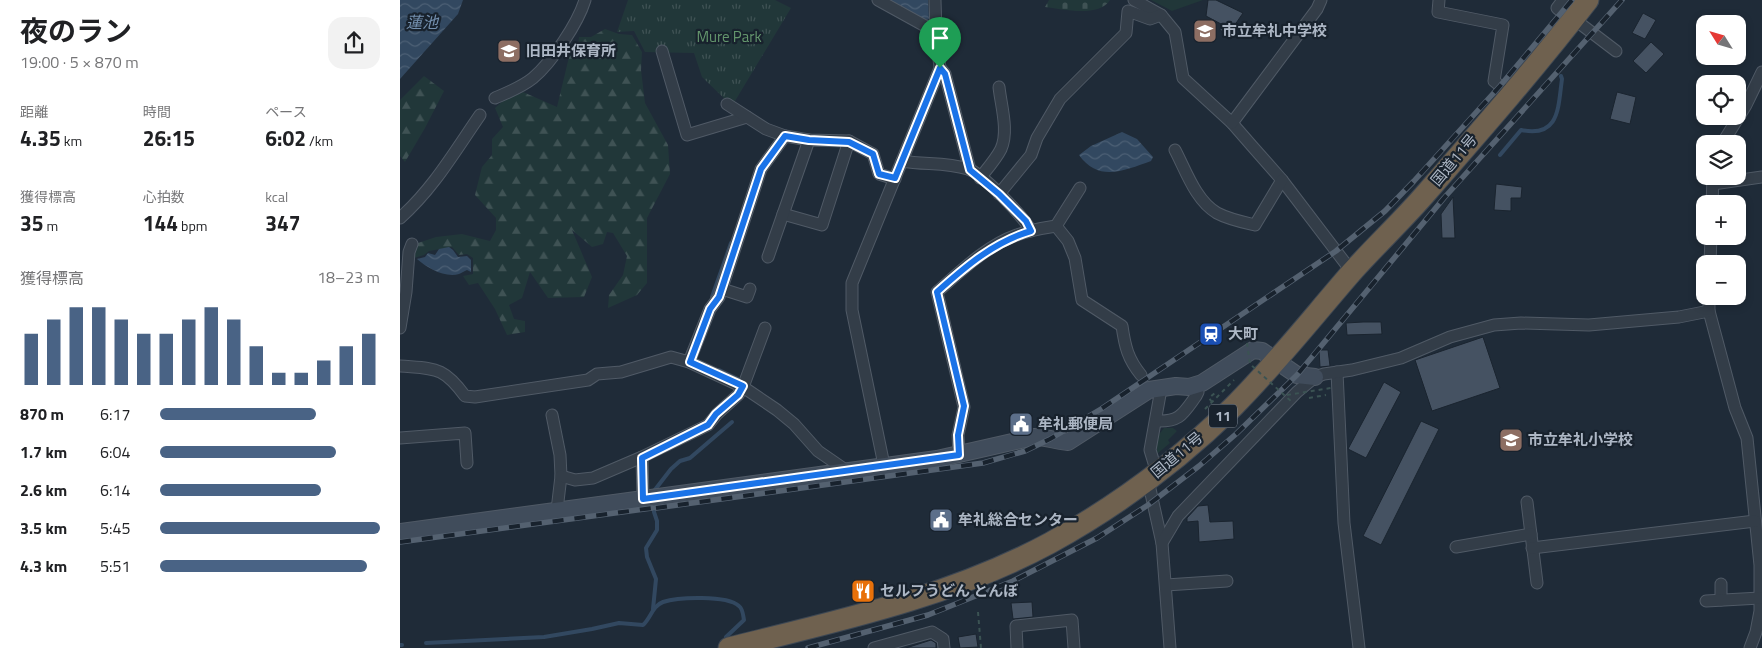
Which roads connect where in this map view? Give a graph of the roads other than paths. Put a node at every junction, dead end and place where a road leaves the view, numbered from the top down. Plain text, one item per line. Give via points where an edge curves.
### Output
1 (584, 0) edge
2 (878, 0) edge
3 (935, 0) edge
4 (1134, 0) edge
5 (1321, 0) edge
6 (1439, 0) edge
7 (1562, 0) edge
8 (1588, 0) edge
9 (1161, 15) junction
10 (1573, 20) junction
11 (936, 32) junction
12 (662, 51) dead end
13 (1616, 51) dead end
14 (940, 68) junction
15 (1762, 72) edge
16 (999, 86) dead end
17 (1510, 94) junction
18 (495, 98) dead end
19 (727, 104) dead end
20 (480, 115) dead end
21 (747, 117) junction
22 (1232, 123) junction
23 (1728, 135) edge
24 (785, 136) junction
25 (809, 140) junction
26 (849, 142) junction
27 (1175, 150) dead end
28 (902, 161) junction
29 (970, 170) junction
30 (1762, 177) edge
31 (895, 178) junction
32 (980, 178) junction
33 (1746, 178) edge
34 (1282, 180) junction
35 (1080, 188) dead end
36 (999, 194) junction
37 (783, 214) junction
38 (400, 218) edge
39 (1056, 226) junction
40 (1031, 231) junction
41 (407, 248) edge
42 (768, 257) dead end
43 (1352, 272) junction
44 (722, 289) junction
45 (750, 289) dead end
46 (1708, 305) edge
47 (1708, 310) junction
48 (400, 328) edge
49 (764, 328) dead end
50 (1277, 360) junction
51 (690, 362) junction
52 (400, 366) edge
53 (1337, 372) junction
54 (1141, 375) dead end
55 (1316, 377) junction
56 (1196, 385) junction
57 (743, 386) junction
58 (1161, 389) junction
59 (552, 416) dead end
60 (1156, 421) junction
61 (400, 438) edge
62 (959, 455) junction
63 (642, 458) junction
64 (467, 463) dead end
65 (884, 465) junction
66 (847, 471) junction
67 (561, 476) junction
68 (1152, 477) junction
69 (643, 499) junction
70 (1526, 502) dead end
71 (558, 510) junction
72 (1755, 521) junction
73 (400, 532) edge
74 (1530, 534) junction
75 (1162, 543) junction
76 (1456, 547) dead end
77 (1532, 548) junction
78 (1761, 565) edge
79 (1226, 581) dead end
80 (1537, 583) dead end
81 (1721, 584) dead end
82 (1166, 585) junction
83 (1760, 598) junction
84 (1721, 600) junction
85 (1706, 601) dead end
86 (729, 648) edge
87 (874, 648) edge
88 (944, 648) edge
89 (1017, 648) edge
90 (1074, 648) edge
91 (1170, 648) edge
92 (1359, 648) edge
93 (1750, 648) edge

1 - 18 street via 582,11 558,49 534,77 517,89
2 - 11 street
3 - 11 street
4 - 9 street
5 - 22 street
6 - 17 street via 1438,12 1503,25 1494,81
7 - 10 street via 1557,8
8 - 10 highway, 国道11号 / 11
9 - 22 street via 1175,32 1183,78
9 - 36 street via 1150,19 1128,11 1126,33 1060,99 1031,155
10 - 13 street
10 - 17 highway, 国道11号 / 11
11 - 14 street
12 - 21 street via 687,135
14 - 28 street
14 - 29 street via 945,74
15 - 23 street
16 - 32 street via 1004,141
17 - 43 highway, 国道11号 / 11 via 1426,194
19 - 21 street
20 - 38 street via 436,181
21 - 24 street
22 - 34 street
24 - 25 street
24 - 44 street via 761,169
25 - 26 street
25 - 37 street
26 - 31 street via 873,154 879,174
26 - 37 street via 822,225
27 - 34 street via 1206,204 1232,219 1255,225
28 - 29 street via 939,163
28 - 31 street
29 - 32 street
30 - 33 street
31 - 65 street via 852,283 852,310
32 - 36 street
34 - 43 street
35 - 39 street
36 - 40 street via 1026,221
37 - 42 street
39 - 40 street
39 - 54 street via 1068,241 1075,258 1082,300 1122,326 1131,363
40 - 62 street via 994,246 937,292 964,406 958,435
41 - 48 street via 406,292
43 - 50 highway, 国道11号 / 11
44 - 45 street via 747,297
44 - 51 street via 710,309
46 - 47 street
47 - 53 street via 1679,317 1589,325 1494,325 1450,337 1401,358
47 - 72 street via 1735,408 1747,438
49 - 57 street
50 - 55 street via 1296,375
50 - 56 street via 1262,351 1252,350
50 - 68 highway, 国道11号 / 11 via 1232,407
51 - 52 street via 671,357 621,372 597,374 588,380 475,398 465,396 444,373
51 - 57 street
53 - 55 street
53 - 92 street via 1344,523
55 - 75 street via 1297,392 1178,516
56 - 58 street
56 - 60 street via 1198,392 1180,418
57 - 63 street via 708,425
57 - 66 street via 777,410 818,451
58 - 60 street
58 - 62 street via 1149,390 1068,442 1034,437
59 - 67 street
60 - 68 street via 1150,450
61 - 64 street via 465,433
62 - 65 street
63 - 67 street via 593,478 575,480
63 - 69 street
65 - 66 street
66 - 69 street
67 - 71 street
68 - 75 street
68 - 86 highway, 国道11号 / 11 via 1092,519 986,574 861,615
69 - 71 street
70 - 74 street
71 - 73 street
72 - 77 street
72 - 78 street
74 - 76 street
74 - 77 street
75 - 82 street
77 - 80 street
78 - 83 street
79 - 82 street
81 - 84 street
82 - 91 street
83 - 84 street
83 - 93 street via 1756,632
84 - 85 street
87 - 88 street via 932,632 942,639
89 - 90 street via 1016,626 1072,620

